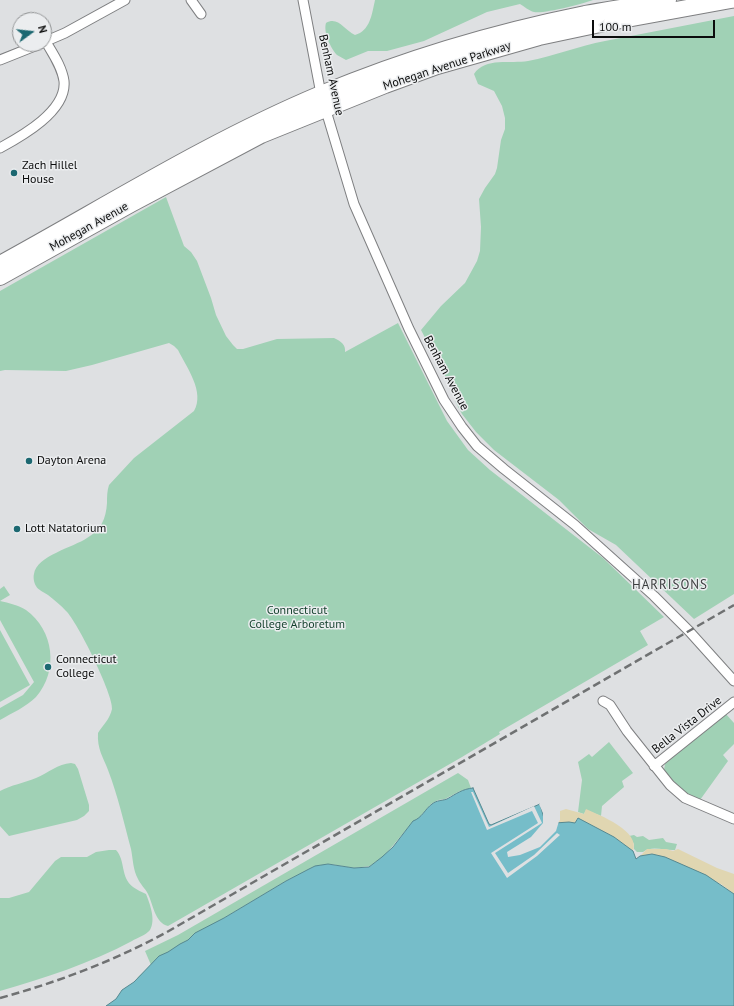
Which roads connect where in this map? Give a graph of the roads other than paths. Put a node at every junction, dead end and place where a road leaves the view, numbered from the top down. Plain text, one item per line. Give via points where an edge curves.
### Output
1 (125, 0) edge
2 (191, 0) edge
3 (303, 0) edge
4 (668, 0) edge
5 (731, 0) edge
6 (201, 14) dead end
7 (52, 39) edge
8 (20, 52) edge
9 (50, 52) edge
10 (0, 60) edge
11 (323, 102) junction
12 (0, 148) edge
13 (176, 173) junction
14 (0, 264) edge
15 (0, 278) edge
16 (734, 680) edge
17 (603, 701) dead end
18 (734, 702) edge
19 (654, 766) junction
20 (734, 819) edge

1 - 7 street
2 - 6 street
3 - 11 street, Benham Avenue
4 - 11 highway, Mohegan Avenue Parkway via 585,14 455,47 395,66
5 - 11 highway, Mohegan Avenue Parkway via 539,37
8 - 10 street
9 - 12 street via 63,77 61,97 37,126
11 - 13 highway, Mohegan Avenue Parkway via 261,135
11 - 16 street, Benham Avenue via 354,204 409,329 444,400 462,427 477,446 575,525 654,596
13 - 14 highway, Mohegan Avenue
13 - 15 highway, Mohegan Avenue
17 - 19 street, Bella Vista Drive via 610,705
18 - 19 street, Bella Vista Drive
19 - 20 street, Bella Vista Drive via 670,785 686,798

